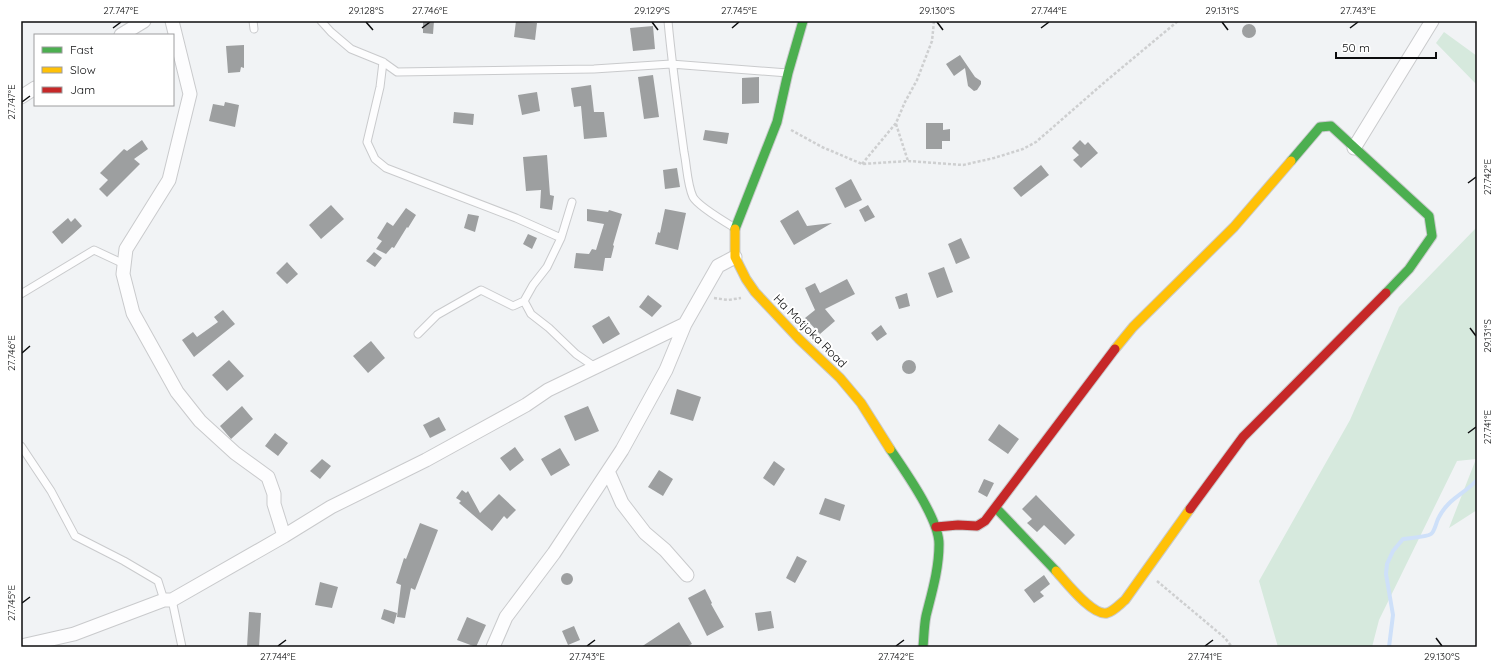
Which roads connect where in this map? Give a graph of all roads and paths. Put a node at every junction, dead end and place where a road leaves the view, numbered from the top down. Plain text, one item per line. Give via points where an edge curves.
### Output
1 (144, 21) edge
2 (172, 21) edge
3 (253, 21) edge
4 (322, 21) edge
5 (668, 21) edge
6 (803, 21) edge
7 (934, 21) edge
8 (1178, 21) edge
9 (1432, 21) edge
10 (254, 29) dead end
11 (123, 34) edge
12 (383, 62) junction
13 (671, 64) junction
14 (788, 73) junction
15 (34, 89) edge
16 (21, 97) edge
17 (777, 122) junction
18 (896, 123) junction
19 (1354, 148) junction
20 (908, 161) junction
21 (862, 164) junction
22 (572, 202) dead end
23 (735, 228) junction
24 (561, 238) junction
25 (735, 257) junction
26 (124, 264) junction
27 (755, 292) junction
28 (21, 294) edge
29 (700, 296) junction
30 (524, 302) junction
31 (685, 324) junction
32 (418, 334) dead end
33 (595, 368) junction
34 (21, 446) edge
35 (608, 471) junction
36 (996, 508) junction
37 (936, 527) junction
38 (284, 536) junction
39 (1146, 572) junction
40 (687, 575) dead end
41 (168, 600) junction
42 (21, 646) edge
43 (182, 647) edge
44 (492, 647) edge
45 (924, 647) edge
46 (1232, 647) edge

1 - 11 street
2 - 26 street via 190,94 169,180 126,249
3 - 10 lane
4 - 12 lane via 351,49
5 - 13 lane
6 - 14 street, Ha Motjoka Road
7 - 18 path via 932,41
8 - 20 path via 1036,142 1023,149 963,165
9 - 19 street
12 - 13 lane via 397,72 594,69
12 - 24 lane via 367,142 375,159 386,168
13 - 14 lane
13 - 23 lane via 689,183 694,198
14 - 17 street, Ha Motjoka Road
15 - 16 street
17 - 21 path via 822,147
17 - 23 street, Ha Motjoka Road
18 - 20 path
18 - 21 path
19 - 36 street via 1331,126 1320,127 1234,227 1133,327
19 - 39 street via 1429,216 1432,236 1409,269 1378,302 1243,437
20 - 21 path
22 - 24 lane
23 - 25 street, Ha Motjoka Road
24 - 30 lane via 547,267
25 - 27 street, Ha Motjoka Road
25 - 29 street via 718,266
26 - 28 lane via 94,250
26 - 38 street via 123,274 133,313 177,392 200,421 268,477
27 - 29 path via 742,298 728,300
27 - 37 street, Ha Motjoka Road via 840,378 861,403 910,479
29 - 31 street
30 - 32 lane via 513,306 481,290 438,315
30 - 33 lane via 532,314
31 - 33 street
31 - 35 street via 666,370
33 - 38 street via 548,390 526,405 426,460 331,506
34 - 41 lane via 51,491 75,536 158,581
35 - 40 street via 622,504 645,533 665,550
35 - 44 street via 554,553 506,617
36 - 37 street via 985,521 976,526
36 - 39 street via 1096,611 1107,613 1115,610
37 - 45 street, Ha Motjoka Road via 939,556 926,618
38 - 41 street
39 - 46 path via 1225,638
41 - 42 street via 74,634
41 - 43 lane

